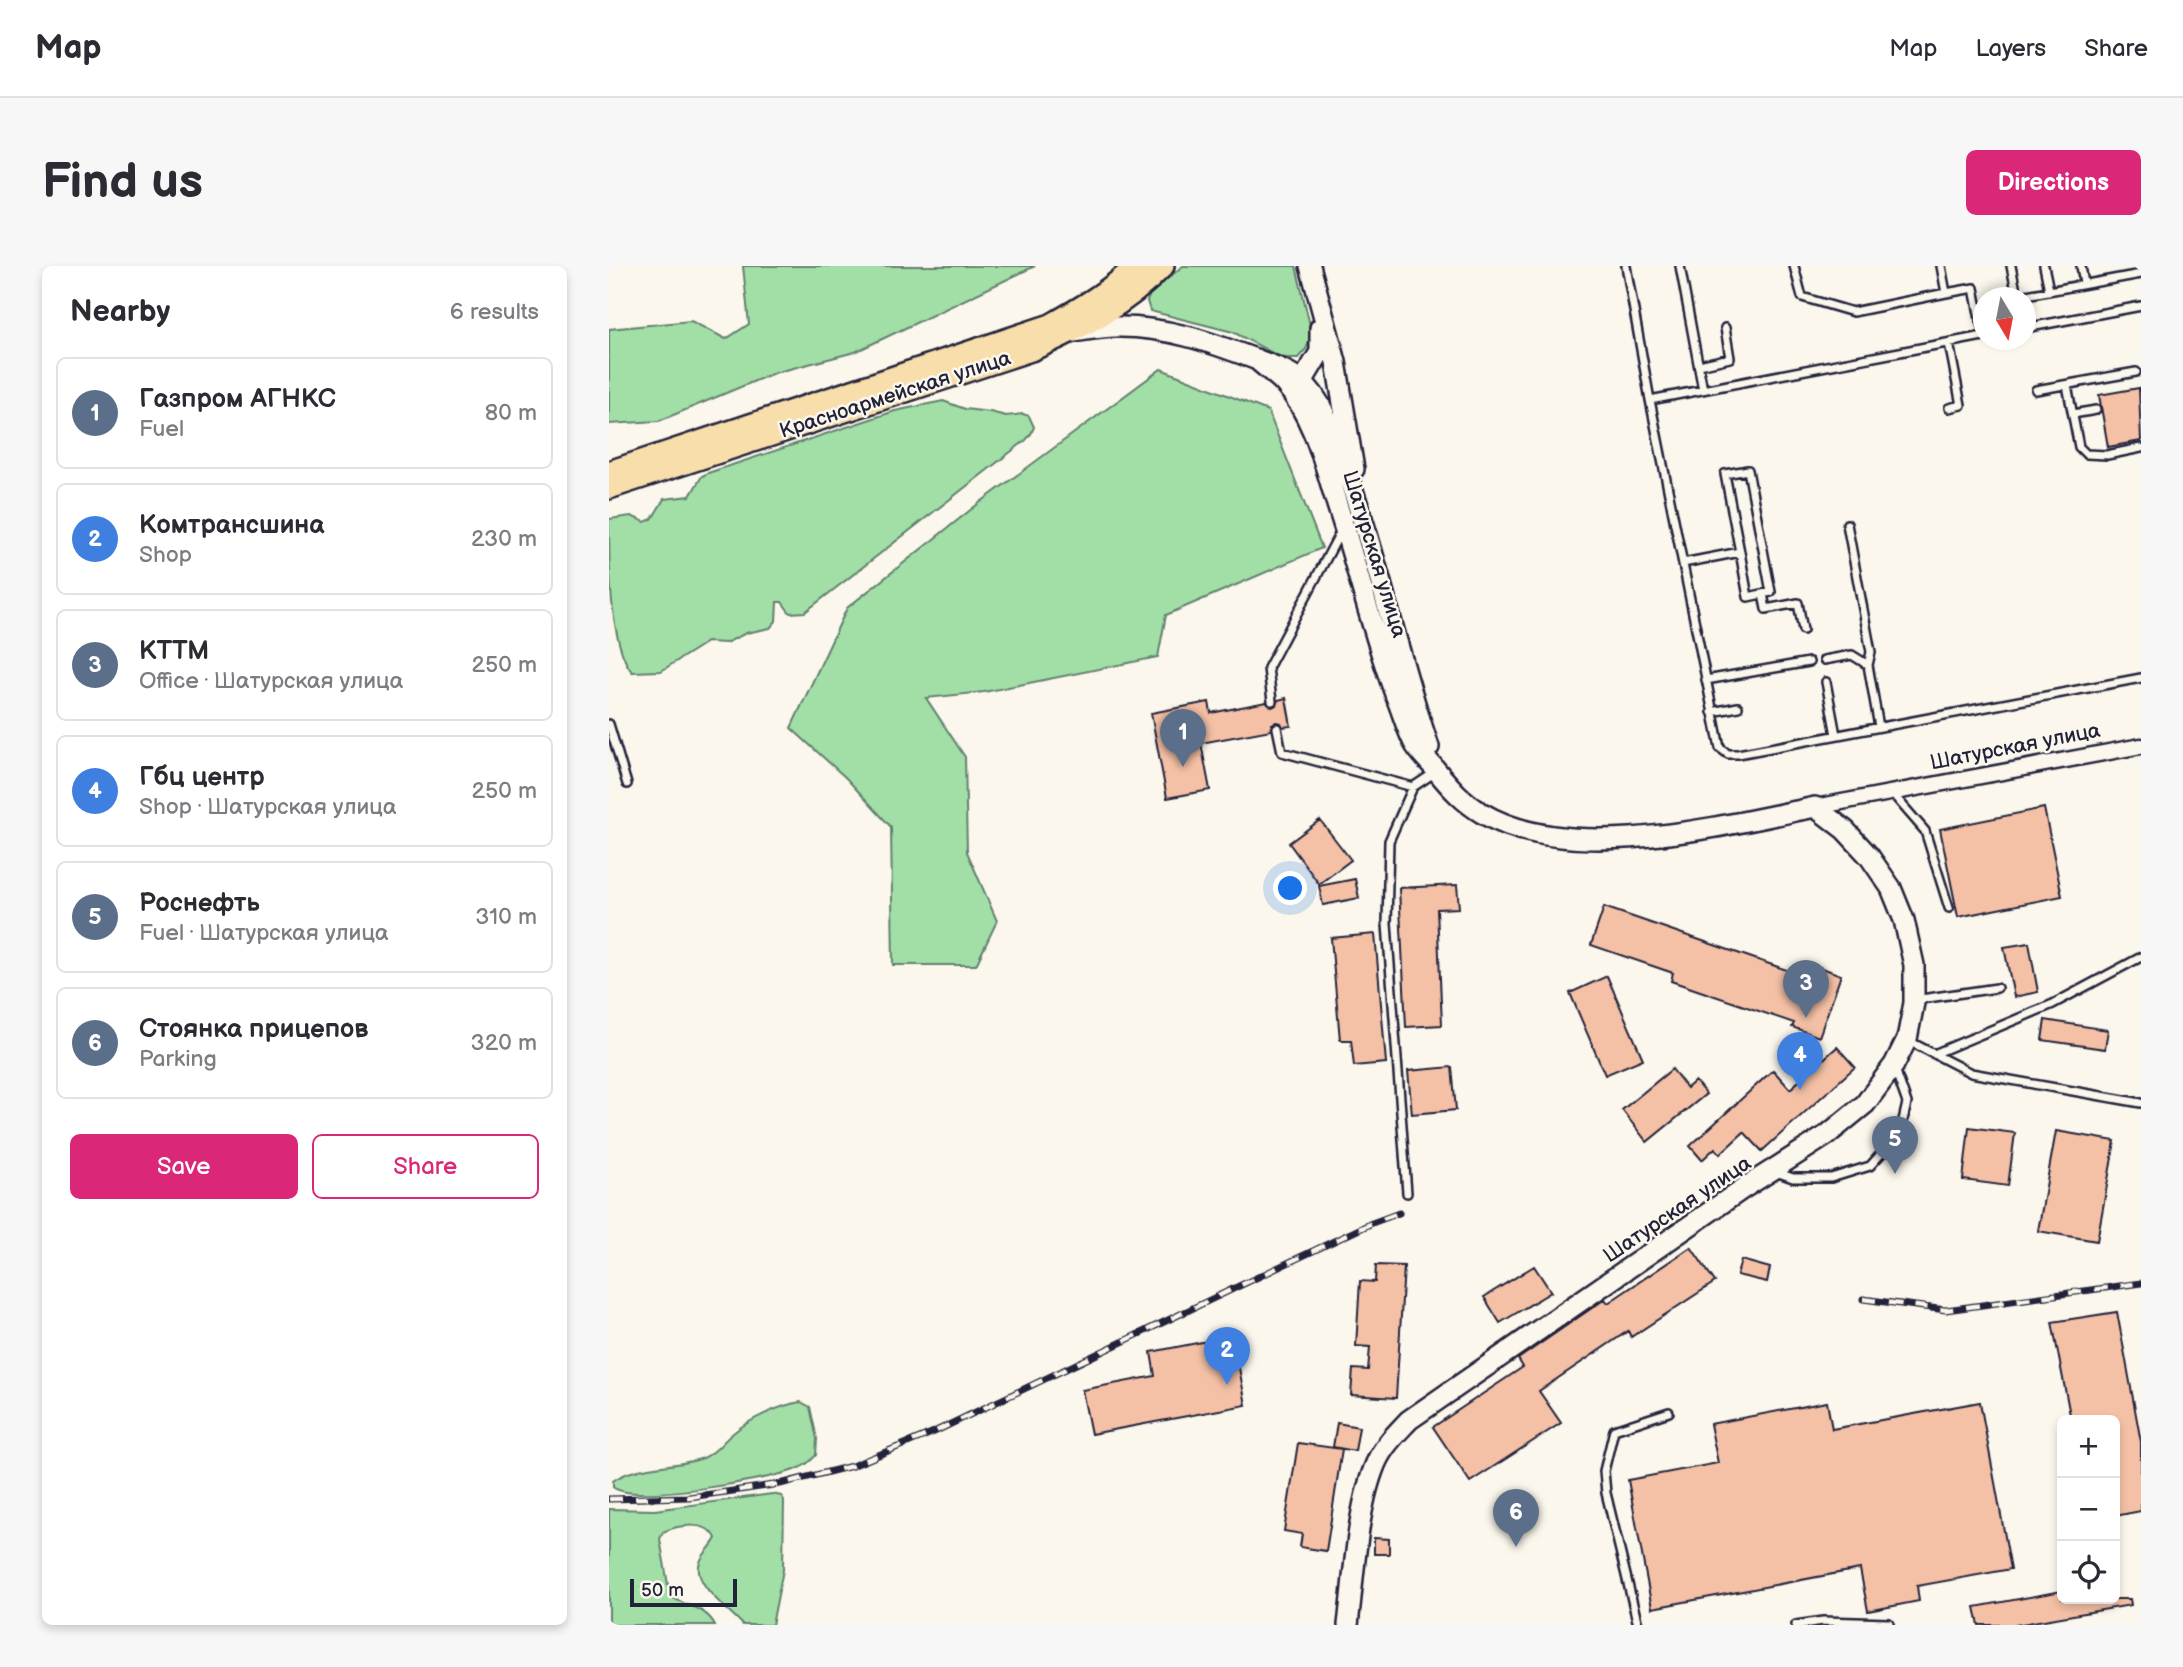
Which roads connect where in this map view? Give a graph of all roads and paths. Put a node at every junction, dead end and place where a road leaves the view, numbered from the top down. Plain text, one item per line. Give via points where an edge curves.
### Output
1 (1136, 266) edge
2 (1163, 266) edge
3 (1310, 266) edge
4 (1626, 266) edge
5 (1680, 266) edge
6 (1794, 266) edge
7 (1941, 266) edge
8 (2011, 266) edge
9 (2044, 266) edge
10 (2081, 266) edge
11 (2141, 274) edge
12 (2084, 284) junction
13 (2012, 287) edge
14 (1973, 288) edge
15 (2049, 290) junction
16 (1946, 293) junction
17 (2036, 293) edge
18 (1317, 297) junction
19 (2141, 306) edge
20 (1106, 314) junction
21 (1073, 322) junction
22 (2036, 326) edge
23 (1145, 328) junction
24 (1725, 328) dead end
25 (1973, 334) edge
26 (1973, 338) edge
27 (1969, 339) junction
28 (1949, 343) junction
29 (1699, 365) junction
30 (2136, 372) dead end
31 (2067, 385) junction
32 (1298, 389) junction
33 (1703, 390) junction
34 (2036, 390) dead end
35 (1650, 400) junction
36 (1949, 408) dead end
37 (2096, 411) dead end
38 (2073, 414) junction
39 (2141, 448) edge
40 (609, 472) edge
41 (609, 488) edge
42 (1356, 494) junction
43 (1847, 524) dead end
44 (1344, 525) junction
45 (1740, 552) junction
46 (1683, 563) junction
47 (1763, 594) junction
48 (1803, 630) dead end
49 (1824, 660) dead end
50 (1809, 662) dead end
51 (1868, 665) junction
52 (2141, 678) edge
53 (1706, 681) junction
54 (1826, 682) dead end
55 (1272, 701) dead end
56 (1738, 707) dead end
57 (1712, 712) junction
58 (609, 724) edge
59 (1879, 727) junction
60 (1277, 729) dead end
61 (1836, 735) junction
62 (2141, 746) edge
63 (1437, 771) junction
64 (627, 784) dead end
65 (1413, 787) junction
66 (1891, 793) junction
67 (1815, 807) junction
68 (1949, 908) dead end
69 (2141, 957) edge
70 (1997, 988) dead end
71 (1913, 1000) junction
72 (1907, 1039) junction
73 (1934, 1054) junction
74 (1893, 1065) junction
75 (2141, 1103) edge
76 (1773, 1171) junction
77 (1407, 1193) dead end
78 (1669, 1412) dead end
79 (1889, 1623) edge
80 (1347, 1625) edge
81 (1638, 1625) edge
82 (1795, 1625) edge

1 - 21 main road, Красноармейская улица
2 - 20 main road, Красноармейская улица
3 - 18 main road
4 - 35 lane
5 - 29 lane
6 - 16 lane via 1802,297 1853,312
7 - 16 lane
8 - 13 lane
9 - 15 lane
10 - 12 lane
11 - 12 lane
12 - 15 lane
14 - 16 lane
15 - 17 lane
18 - 32 main road via 1320,352
18 - 42 main road via 1336,362
19 - 22 lane
20 - 21 main road, Красноармейская улица
20 - 23 main road
21 - 23 main road
21 - 40 main road, Красноармейская улица via 1051,325
21 - 41 main road, Красноармейская улица via 1031,350 979,369
23 - 32 main road, Шатурская улица via 1213,342 1256,359
24 - 29 lane via 1730,358
25 - 27 lane
26 - 27 lane
27 - 28 lane
28 - 33 lane
28 - 36 lane via 1961,405
29 - 33 lane
30 - 31 lane
31 - 34 lane
31 - 38 lane
32 - 42 main road via 1319,405
32 - 44 main road, Шатурская улица
33 - 35 lane
35 - 46 lane
37 - 38 lane
38 - 39 lane via 2079,447 2086,454
42 - 63 main road, Шатурская улица
43 - 51 lane via 1871,652
44 - 55 lane via 1268,668
44 - 63 main road, Шатурская улица via 1392,687 1414,743
45 - 46 lane
45 - 47 lane via 1748,597
45 - 47 lane via 1725,474 1748,470 1771,592
46 - 53 lane
47 - 48 lane via 1766,609 1798,603
49 - 51 lane via 1852,654
50 - 53 lane
51 - 59 lane
52 - 59 lane
53 - 57 lane
54 - 61 lane
56 - 57 lane
57 - 61 lane via 1720,748 1728,754
58 - 64 lane
59 - 61 lane
60 - 65 lane via 1282,752
62 - 66 street, Шатурская улица
63 - 65 lane
63 - 67 main road, Шатурская улица via 1450,788 1483,814 1567,837 1660,836
65 - 77 lane via 1389,841 1387,924
66 - 67 street, Шатурская улица
66 - 68 lane via 1925,831
67 - 71 main road, Шатурская улица via 1846,830 1891,888 1914,965
69 - 73 lane via 2053,1004
70 - 71 lane
71 - 72 main road, Шатурская улица
72 - 73 lane
72 - 74 main road, Шатурская улица
73 - 75 lane via 1971,1073
74 - 76 main road, Шатурская улица via 1865,1104
74 - 76 lane via 1907,1103 1900,1133 1870,1166 1831,1178 1793,1178
76 - 80 main road, Шатурская улица via 1409,1420 1391,1439 1376,1462 1362,1511
78 - 81 lane via 1614,1430 1604,1471
79 - 82 lane

